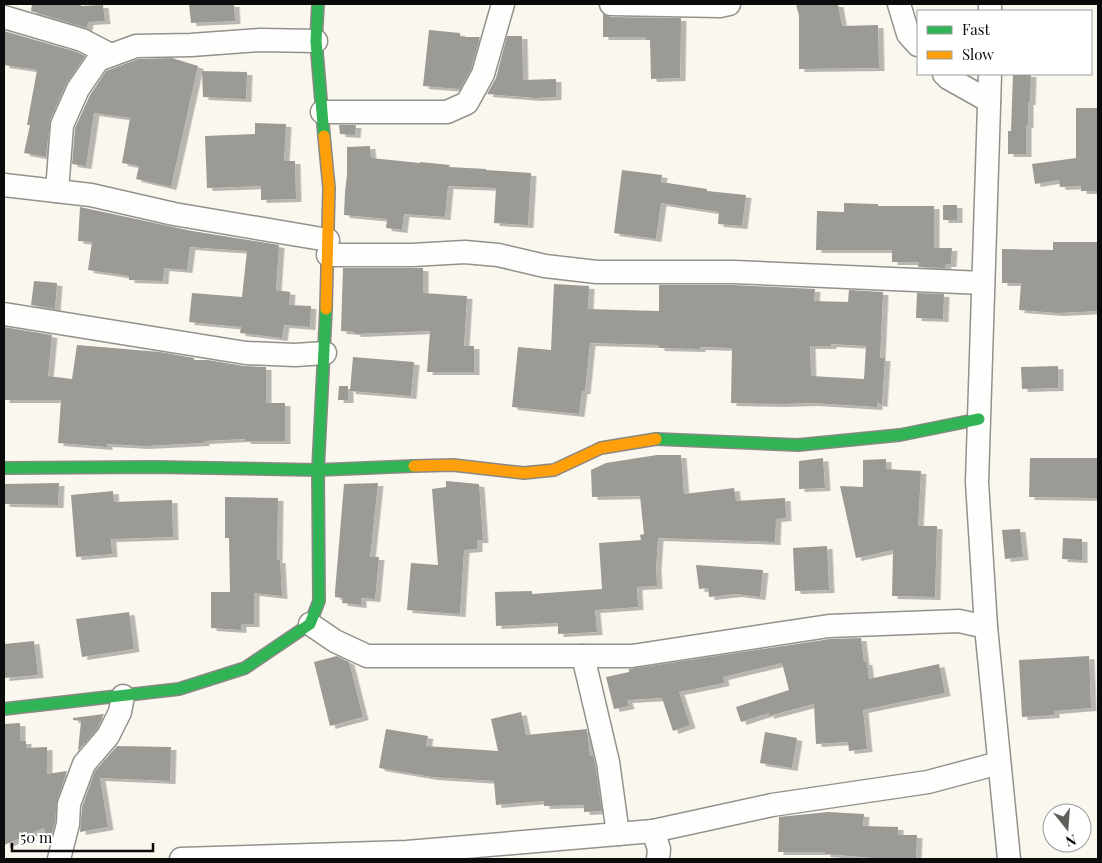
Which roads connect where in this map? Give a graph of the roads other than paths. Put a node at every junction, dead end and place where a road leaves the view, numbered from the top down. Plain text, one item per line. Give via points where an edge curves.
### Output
1 (318, 4) edge
2 (504, 4) edge
3 (611, 4) edge
4 (729, 4) edge
5 (900, 4) edge
6 (4, 16) edge
7 (316, 41) junction
8 (917, 44) edge
9 (111, 55) junction
10 (945, 75) edge
11 (990, 75) edge
12 (989, 101) junction
13 (322, 112) junction
14 (4, 185) edge
15 (57, 191) junction
16 (328, 248) junction
17 (983, 283) junction
18 (4, 314) edge
19 (325, 353) junction
20 (979, 419) junction
21 (4, 468) edge
22 (318, 470) junction
23 (310, 624) junction
24 (986, 627) junction
25 (583, 656) junction
26 (124, 696) junction
27 (4, 709) edge
28 (999, 763) junction
29 (653, 831) junction
30 (618, 834) junction
31 (59, 859) edge
32 (181, 859) edge
33 (658, 859) edge
34 (1009, 859) edge

1 - 7 street
2 - 13 street via 483,74 467,103 447,112
3 - 4 street
5 - 8 street via 908,34
6 - 9 street via 82,40
7 - 9 street via 260,40 191,46 136,46
7 - 13 street
9 - 15 street via 98,60 78,88 62,125
10 - 12 street
11 - 12 street
12 - 17 street
13 - 16 street via 329,188
14 - 15 street
15 - 16 street via 91,195
16 - 17 street via 412,255 465,252 597,272 734,272
16 - 19 street
17 - 20 street
18 - 19 street via 246,353
19 - 22 street
20 - 22 street via 900,436 798,445 656,439 601,448 554,470 524,473 453,465
20 - 24 street via 977,482
21 - 22 street
22 - 23 street via 319,601
23 - 25 street via 335,641 367,656
23 - 26 street via 245,668 179,689
24 - 25 street via 959,621 829,626 632,656
24 - 28 street
25 - 30 street via 608,762
26 - 27 street
26 - 31 street via 108,736 84,764 69,804 68,824
28 - 29 street via 928,782 772,805
28 - 34 street
29 - 30 street
29 - 33 street via 659,849
30 - 32 street via 407,852

